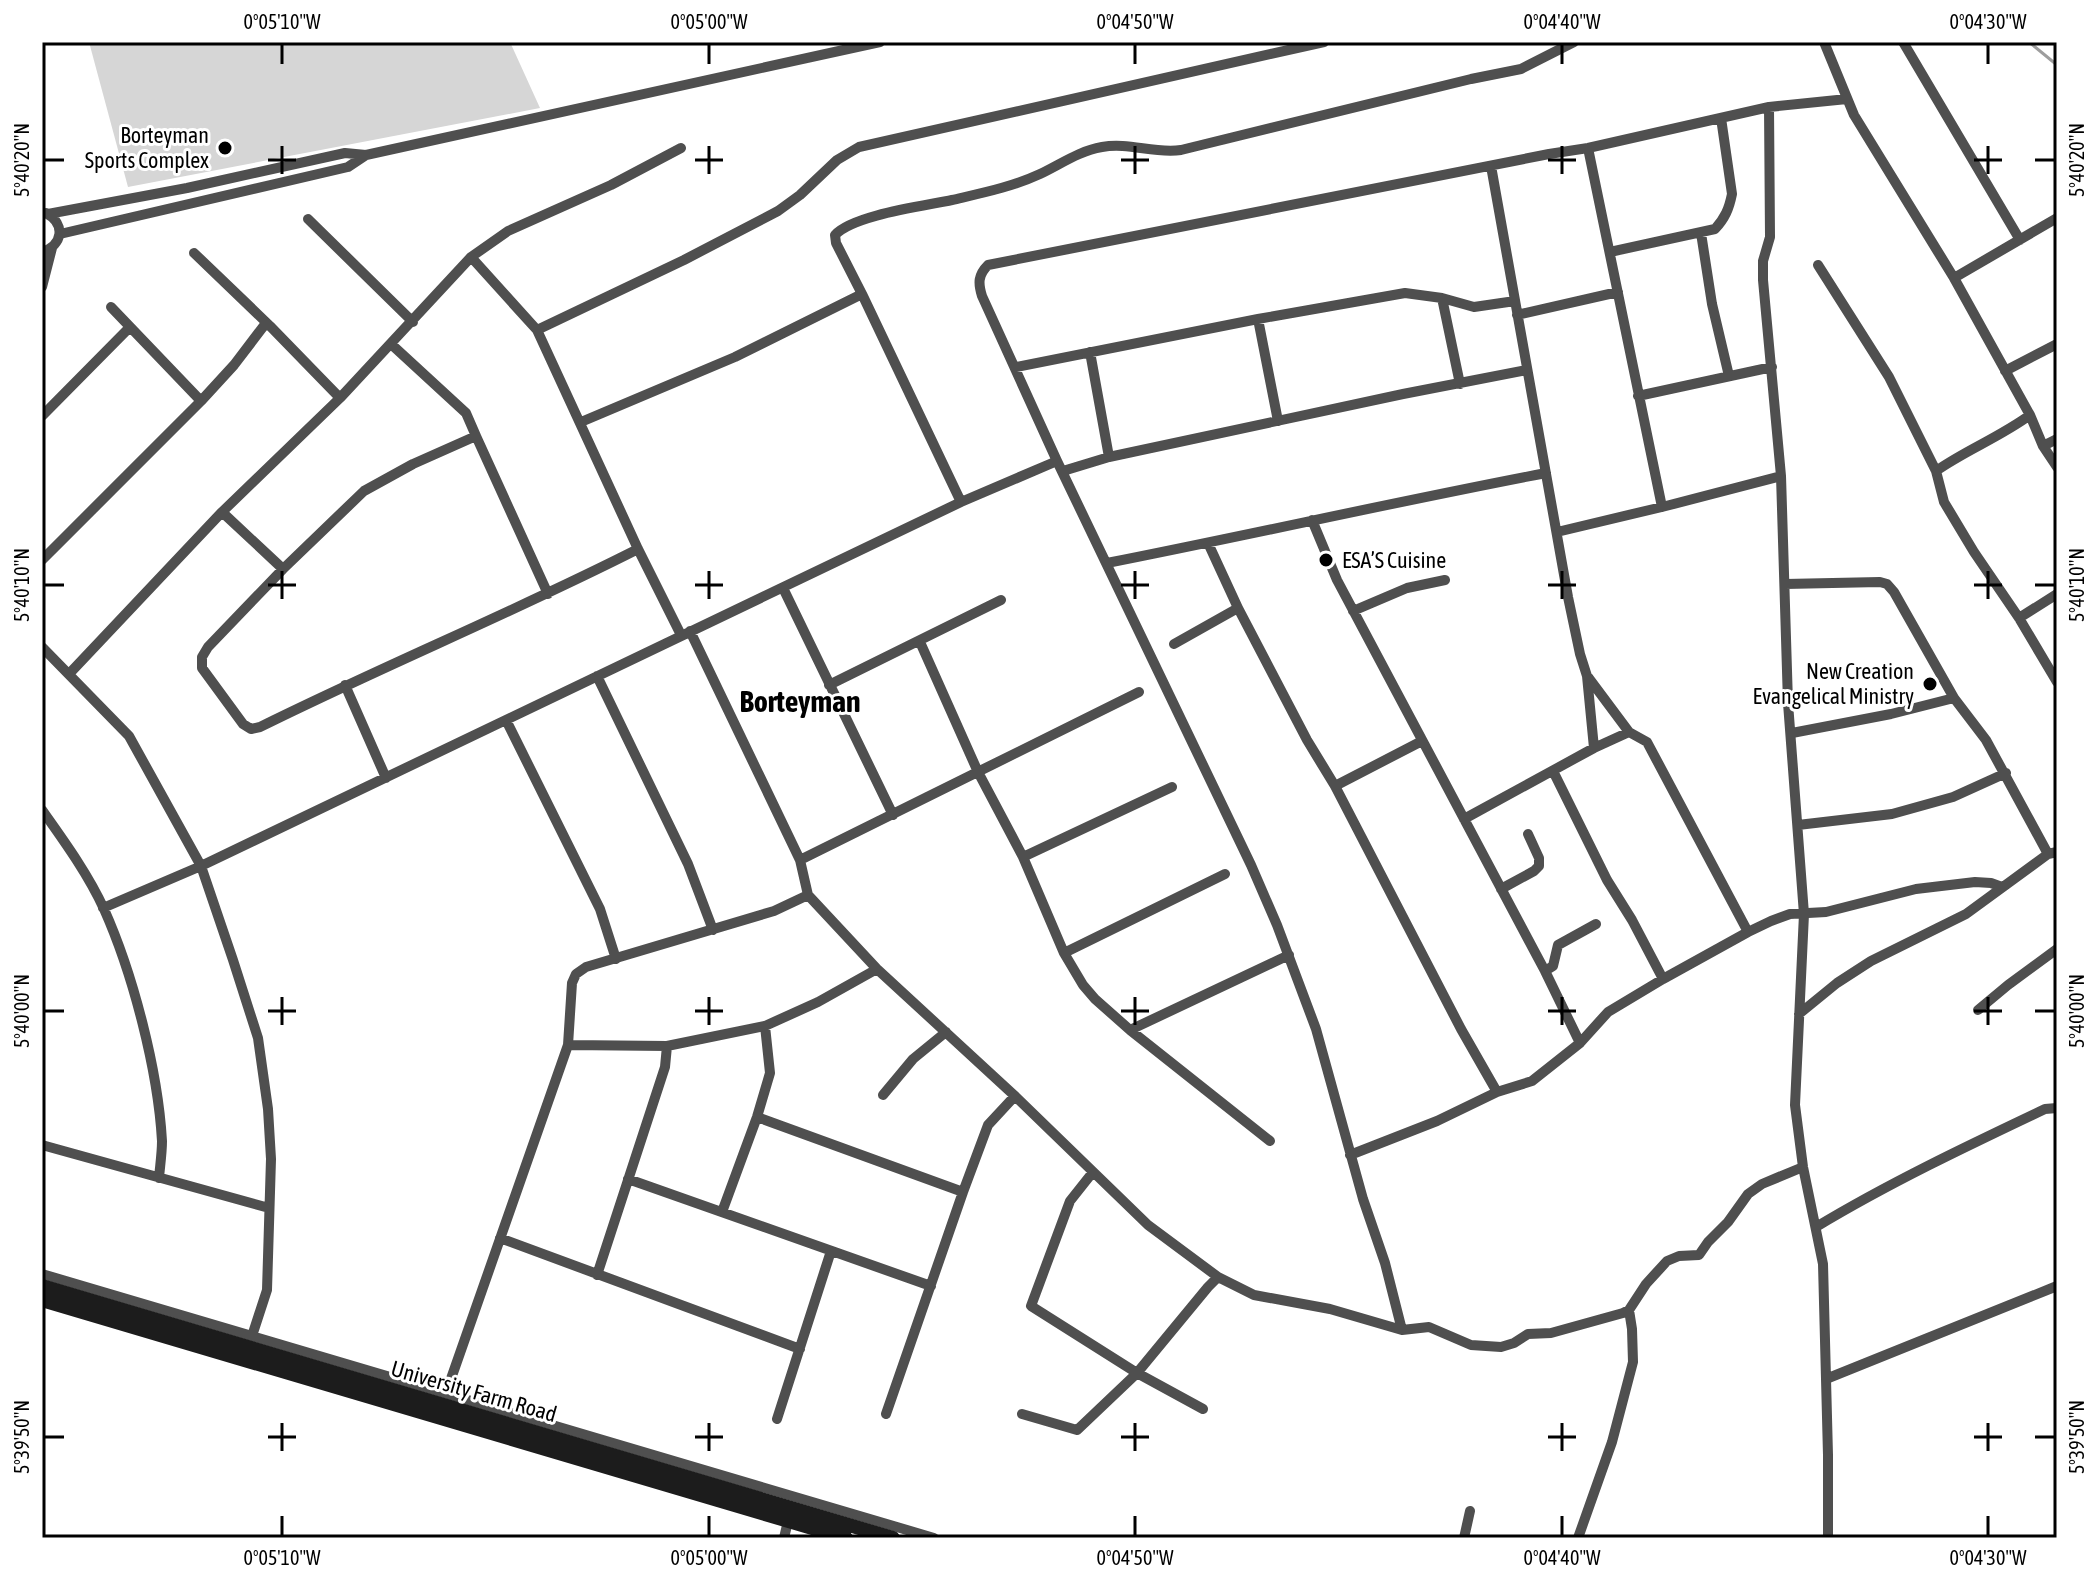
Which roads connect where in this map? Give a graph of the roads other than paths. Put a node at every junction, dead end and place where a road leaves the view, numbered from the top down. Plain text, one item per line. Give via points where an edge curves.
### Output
1 (880, 42) edge
2 (1324, 42) edge
3 (1574, 42) edge
4 (1824, 42) edge
5 (1903, 42) edge
6 (1847, 99) junction
7 (1769, 107) junction
8 (1721, 118) junction
9 (681, 148) dead end
10 (1588, 148) junction
11 (366, 155) junction
12 (1491, 166) junction
13 (45, 213) edge
14 (2057, 218) edge
15 (308, 219) dead end
16 (1701, 233) junction
17 (60, 234) junction
18 (2020, 240) junction
19 (47, 250) edge
20 (1610, 252) junction
21 (194, 253) dead end
22 (471, 257) junction
23 (1818, 265) dead end
24 (1954, 278) junction
25 (42, 287) edge
26 (1618, 292) junction
27 (862, 294) junction
28 (1442, 298) junction
29 (1515, 301) junction
30 (111, 307) dead end
31 (1517, 315) junction
32 (1258, 319) junction
33 (413, 322) junction
34 (266, 323) junction
35 (130, 327) junction
36 (537, 330) junction
37 (391, 344) junction
38 (2057, 344) edge
39 (1090, 352) junction
40 (1016, 367) junction
41 (1772, 367) junction
42 (1527, 370) junction
43 (2005, 371) junction
44 (1729, 376) junction
45 (1460, 384) junction
46 (1638, 396) junction
47 (340, 398) junction
48 (201, 401) junction
49 (2030, 415) junction
50 (42, 416) edge
51 (1278, 421) junction
52 (581, 422) junction
53 (476, 436) junction
54 (2057, 439) edge
55 (2043, 446) junction
56 (1109, 457) junction
57 (1060, 466) junction
58 (2057, 467) edge
59 (1936, 471) junction
60 (1546, 473) junction
61 (1781, 476) junction
62 (961, 502) junction
63 (1662, 507) junction
64 (222, 512) junction
65 (1312, 520) junction
66 (1557, 532) junction
67 (1208, 543) junction
68 (638, 549) junction
69 (42, 560) edge
70 (1107, 563) junction
71 (283, 569) junction
72 (1445, 580) dead end
73 (1785, 584) junction
74 (783, 588) junction
75 (548, 594) junction
76 (2057, 594) edge
77 (1001, 600) dead end
78 (1238, 608) junction
79 (1353, 611) junction
80 (2019, 618) junction
81 (685, 633) junction
82 (920, 642) junction
83 (1174, 644) dead end
84 (42, 647) edge
85 (69, 674) junction
86 (597, 676) junction
87 (1587, 676) junction
88 (2057, 682) edge
89 (345, 685) junction
90 (829, 685) junction
91 (1139, 692) dead end
92 (1954, 698) junction
93 (506, 720) junction
94 (1629, 732) junction
95 (1792, 733) junction
96 (1422, 741) junction
97 (1594, 748) junction
98 (1553, 771) junction
99 (978, 772) junction
100 (2006, 773) junction
101 (386, 778) junction
102 (1335, 786) junction
103 (1172, 787) dead end
104 (42, 810) edge
105 (893, 815) junction
106 (1464, 819) junction
107 (1798, 825) junction
108 (1528, 834) dead end
109 (2053, 853) edge
110 (1023, 857) junction
111 (800, 860) junction
112 (201, 866) junction
113 (1225, 874) dead end
114 (2002, 887) junction
115 (1501, 889) junction
116 (808, 895) junction
117 (103, 908) junction
118 (1804, 914) junction
119 (1596, 924) dead end
120 (713, 930) junction
121 (1748, 932) junction
122 (2057, 949) edge
123 (1064, 953) junction
124 (1289, 955) junction
125 (616, 959) junction
126 (877, 969) junction
127 (1545, 971) junction
128 (1663, 979) junction
129 (1978, 1010) dead end
130 (1799, 1014) junction
131 (765, 1026) junction
132 (1130, 1030) junction
133 (946, 1032) junction
134 (1580, 1043) junction
135 (568, 1045) junction
136 (667, 1046) junction
137 (1497, 1092) junction
138 (883, 1095) dead end
139 (1015, 1096) junction
140 (2057, 1108) edge
141 (757, 1117) junction
142 (1270, 1141) dead end
143 (42, 1145) edge
144 (1350, 1155) junction
145 (1803, 1167) junction
146 (1093, 1172) junction
147 (159, 1178) junction
148 (628, 1179) junction
149 (963, 1192) junction
150 (269, 1208) junction
151 (722, 1212) junction
152 (1816, 1227) junction
153 (500, 1238) junction
154 (831, 1251) junction
155 (42, 1274) edge
156 (597, 1275) junction
157 (1218, 1277) junction
158 (42, 1286) edge
159 (931, 1286) junction
160 (2057, 1286) edge
161 (42, 1300) edge
162 (1629, 1310) junction
163 (1402, 1330) junction
164 (252, 1336) junction
165 (800, 1349) junction
166 (1137, 1373) junction
167 (1826, 1379) junction
168 (446, 1393) junction
169 (1203, 1409) dead end
170 (886, 1414) dead end
171 (1022, 1414) dead end
172 (777, 1419) dead end
173 (1470, 1511) dead end
174 (788, 1521) junction
175 (784, 1538) edge
176 (846, 1538) edge
177 (893, 1538) edge
178 (934, 1538) edge
179 (1464, 1538) edge
180 (1578, 1538) edge
181 (1828, 1538) edge

1 - 11 street
2 - 36 street via 859,147 778,211
3 - 27 street via 1521,69 1181,150 1092,149 991,191 852,223 835,239
4 - 6 street
5 - 18 street
6 - 7 street
6 - 24 street
7 - 8 street
7 - 41 street via 1770,237 1763,267
8 - 10 street
8 - 16 street via 1730,206 1715,229
9 - 22 street via 508,231
10 - 12 street
10 - 20 street
11 - 13 street via 345,153
11 - 17 street via 348,167
12 - 29 street
12 - 40 street via 988,265 978,284
13 - 17 street via 57,222
14 - 18 street
15 - 33 street
16 - 20 street
16 - 44 street
17 - 19 street
18 - 24 street
19 - 25 street
20 - 26 street
21 - 34 street
22 - 33 street
22 - 36 street
23 - 59 street via 1880,362
24 - 43 street
26 - 31 street
26 - 46 street
27 - 52 street via 735,357
27 - 62 street
28 - 29 street via 1474,307
28 - 32 street via 1405,293
28 - 45 street
29 - 31 street
30 - 35 street
31 - 42 street
32 - 39 street
32 - 51 street
33 - 37 street
34 - 47 street
34 - 48 street
35 - 48 street
35 - 50 street
36 - 52 street
37 - 47 street
37 - 53 street via 466,413
38 - 43 street
39 - 40 street
39 - 56 street
40 - 57 street
41 - 44 street
41 - 61 street
42 - 45 street
42 - 60 street
43 - 49 street
44 - 46 street
45 - 51 street
46 - 63 street
47 - 64 street
48 - 69 street
49 - 55 street
49 - 59 street
51 - 56 street
52 - 68 street
53 - 71 street via 364,491
53 - 75 street
54 - 55 street
55 - 58 street
56 - 57 street
57 - 62 street
57 - 70 street
59 - 80 street via 1944,502
60 - 65 street
60 - 66 street
61 - 63 street
61 - 73 street
62 - 74 street
63 - 66 street
64 - 71 street
64 - 85 street
65 - 67 street
65 - 79 street
66 - 87 street
67 - 70 street
67 - 78 street
68 - 75 street
68 - 81 street
70 - 124 street
71 - 89 street via 208,647 202,668 251,729
72 - 79 street via 1407,588
73 - 92 street via 1887,584
73 - 95 street
74 - 81 street
74 - 90 street
75 - 89 street
76 - 80 street
77 - 82 street
78 - 83 street
78 - 102 street
79 - 96 street
80 - 88 street
81 - 86 street
81 - 111 street
82 - 90 street
82 - 99 street
84 - 85 street
85 - 112 street via 129,736
86 - 93 street
86 - 120 street via 688,864
87 - 94 street
87 - 97 street
89 - 101 street
90 - 105 street
91 - 99 street
92 - 95 street
92 - 100 street
93 - 101 street
93 - 125 street via 600,909
94 - 97 street
94 - 121 street via 1647,742
95 - 107 street
96 - 102 street
96 - 106 street
97 - 98 street
98 - 106 street
98 - 128 street
99 - 105 street
99 - 110 street
100 - 107 street via 1953,797 1892,814
100 - 109 street
101 - 112 street
102 - 137 street
103 - 110 street
104 - 117 street
105 - 111 street
106 - 115 street
107 - 118 street
108 - 115 street via 1539,866
109 - 114 street
110 - 123 street
111 - 116 street
112 - 117 street
112 - 150 street via 258,1038 268,1109
113 - 123 street
114 - 118 street via 1975,882 1933,887
114 - 130 street via 1966,914 1871,961
115 - 127 street
116 - 120 street
116 - 126 street
117 - 147 street via 147,1046 159,1111
118 - 121 street via 1790,914
118 - 130 street
119 - 127 street via 1558,945 1553,966
120 - 125 street
121 - 128 street
122 - 129 street
123 - 132 street via 1095,999
124 - 132 street
124 - 144 street via 1316,1029
125 - 135 street via 576,974
126 - 131 street
126 - 133 street
127 - 134 street
128 - 134 street via 1608,1012
130 - 145 street via 1795,1105
131 - 136 street
131 - 141 street via 770,1073
132 - 142 street
133 - 138 street via 913,1059
133 - 139 street
134 - 137 street via 1532,1081
135 - 136 street
135 - 153 street
136 - 148 street
137 - 144 street
139 - 146 street
139 - 149 street via 988,1125
140 - 152 street via 1964,1148
141 - 149 street
141 - 151 street
143 - 147 street
144 - 163 street
145 - 152 street
145 - 162 street via 1748,1194 1699,1255 1667,1261
146 - 157 street via 1148,1225
146 - 166 street via 1070,1201 1031,1306
147 - 150 street
148 - 151 street
148 - 156 street
149 - 159 street
150 - 164 street via 267,1290
151 - 154 street
152 - 167 street via 1823,1264
153 - 156 street
153 - 168 street
154 - 159 street
154 - 165 street
155 - 164 street
156 - 165 street
157 - 163 street via 1254,1295
157 - 166 street
158 - 177 street, University Farm Road
159 - 170 street
160 - 167 street
161 - 174 street, University Farm Road
162 - 163 street via 1551,1333 1528,1334 1501,1347 1471,1345 1429,1327
162 - 180 street via 1633,1362
164 - 168 street
165 - 172 street
166 - 169 street
166 - 171 street via 1077,1430
167 - 181 street
168 - 178 street
173 - 179 street
174 - 175 street
174 - 176 street, University Farm Road

